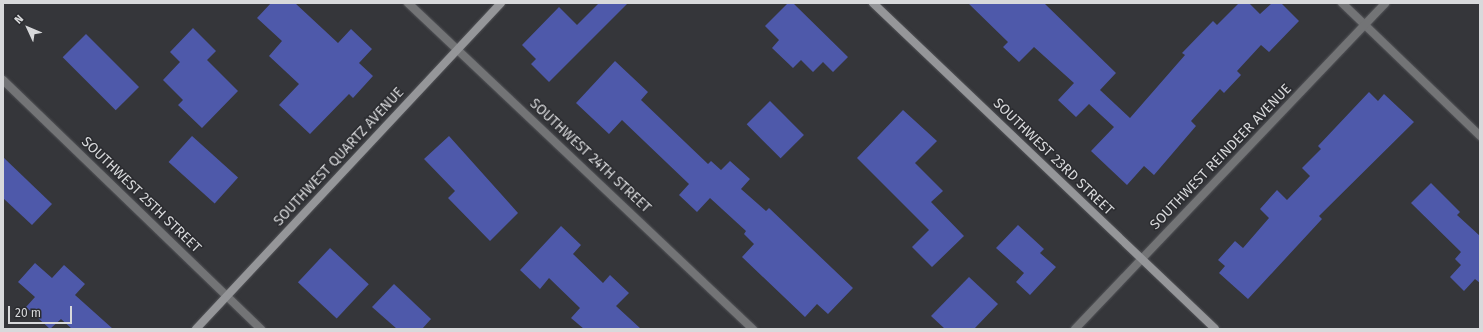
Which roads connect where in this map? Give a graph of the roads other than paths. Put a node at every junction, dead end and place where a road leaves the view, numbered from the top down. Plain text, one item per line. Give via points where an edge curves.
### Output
1 (408, 3) edge
2 (501, 3) edge
3 (873, 3) edge
4 (1342, 3) edge
5 (1385, 3) edge
6 (1365, 25) junction
7 (458, 49) junction
8 (3, 80) edge
9 (1480, 136) edge
10 (1141, 260) junction
11 (227, 296) junction
12 (196, 329) edge
13 (261, 329) edge
14 (753, 329) edge
15 (1075, 329) edge
16 (1214, 329) edge

1 - 7 street, SOUTHWEST 24TH STREET
2 - 7 street, SOUTHWEST QUARTZ AVENUE
3 - 10 street, SOUTHWEST 23RD STREET
4 - 6 street
5 - 6 street, SOUTHWEST REINDEER AVENUE
6 - 9 street
6 - 10 street, SOUTHWEST REINDEER AVENUE
7 - 11 street, SOUTHWEST QUARTZ AVENUE
7 - 14 street, SOUTHWEST 24TH STREET
8 - 11 street, SOUTHWEST 25TH STREET
10 - 15 street, SOUTHWEST REINDEER AVENUE
10 - 16 street, SOUTHWEST 23RD STREET
11 - 12 street, SOUTHWEST QUARTZ AVENUE
11 - 13 street, SOUTHWEST 25TH STREET

